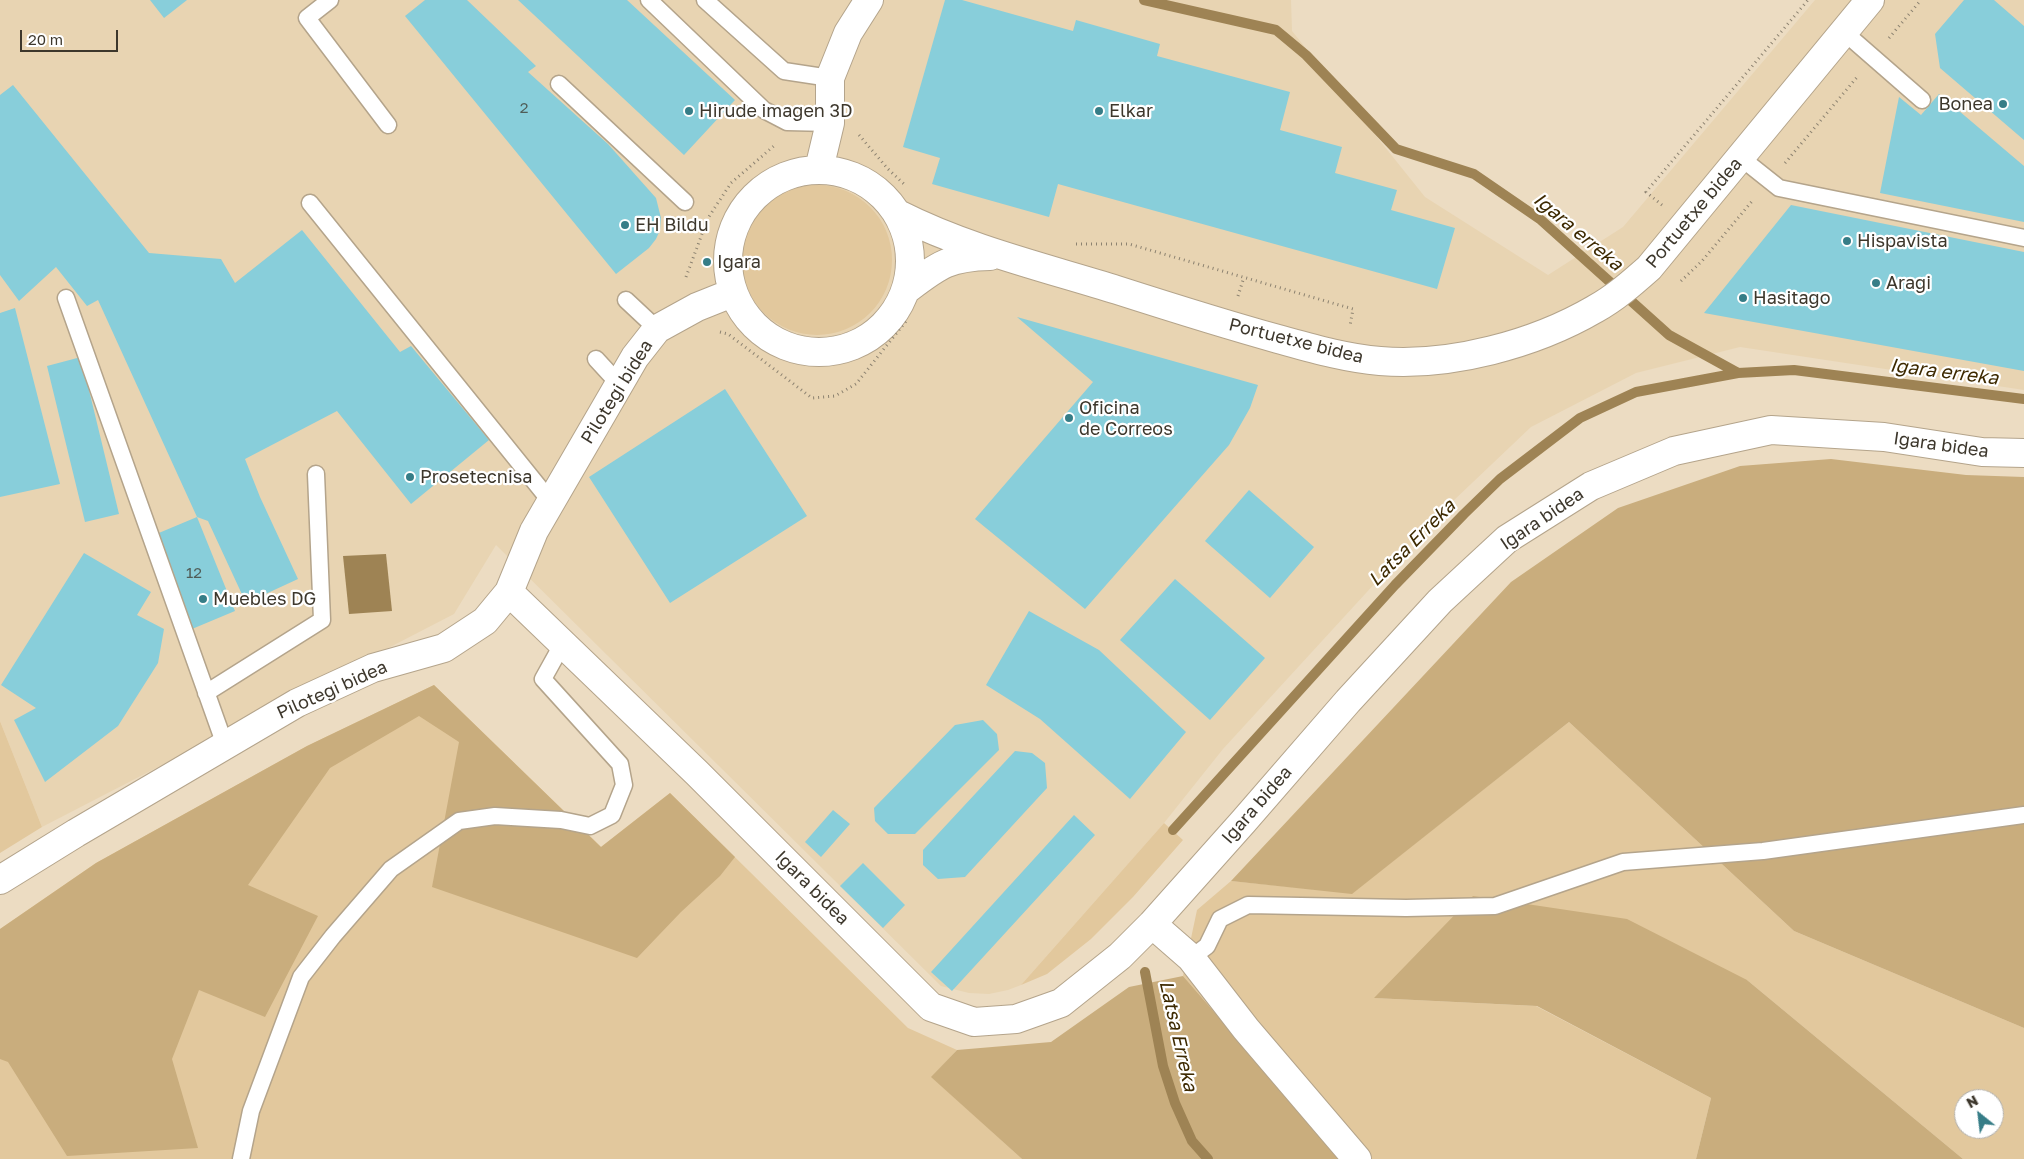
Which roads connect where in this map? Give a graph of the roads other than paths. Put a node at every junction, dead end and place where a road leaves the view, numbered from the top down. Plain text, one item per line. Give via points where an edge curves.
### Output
1 (330, 0) edge
2 (649, 0) edge
3 (705, 0) edge
4 (869, 0) edge
5 (1870, 0) edge
6 (1844, 32) junction
7 (830, 78) junction
8 (559, 84) dead end
9 (1922, 100) dead end
10 (388, 125) dead end
11 (843, 125) junction
12 (1740, 157) junction
13 (819, 170) junction
14 (685, 202) dead end
15 (310, 203) dead end
16 (898, 214) junction
17 (2024, 238) edge
18 (1002, 255) junction
19 (906, 290) junction
20 (732, 293) junction
21 (66, 298) dead end
22 (626, 300) dead end
23 (658, 329) junction
24 (596, 360) dead end
25 (619, 384) junction
26 (2024, 452) edge
27 (316, 474) dead end
28 (551, 502) junction
29 (509, 592) junction
30 (562, 643) junction
31 (206, 693) junction
32 (224, 745) junction
33 (2024, 815) edge
34 (0, 880) edge
35 (1152, 924) junction
36 (1191, 958) junction
37 (241, 1159) edge
38 (1357, 1159) edge

1 - 10 lane via 307,18
2 - 11 lane via 764,110 787,122
3 - 7 lane via 784,71
4 - 7 street via 848,32
5 - 6 street, Portuetxe bidea
6 - 9 lane
6 - 12 street, Portuetxe bidea
7 - 11 street
8 - 14 lane
11 - 13 street
12 - 17 lane via 1779,188
12 - 18 street, Portuetxe bidea via 1650,268 1626,288 1559,328 1491,351 1437,360 1381,361 1328,353 1229,326
13 - 16 street via 850,175 877,190
13 - 20 street via 794,173 771,183 751,199 737,220 729,244 727,268
15 - 28 lane
16 - 18 street, Portuetxe bidea via 960,242
16 - 19 street via 908,238 911,264
18 - 19 street, Portuetxe bidea via 964,256 936,266
19 - 20 street via 893,315 873,335 848,348 820,353 792,349 767,337 746,318
20 - 23 street, Pilotegi bidea via 697,306
21 - 31 lane
22 - 23 lane
23 - 25 street, Pilotegi bidea via 635,357
24 - 25 lane
25 - 28 street, Pilotegi bidea
26 - 35 street, Igara bidea via 1982,452 1884,437 1771,430 1674,451 1591,486 1507,539 1440,601
27 - 31 lane via 322,620
28 - 29 street, Pilotegi bidea via 534,531
29 - 30 street, Igara bidea
29 - 32 street, Pilotegi bidea via 485,621 444,648 373,668 297,703
30 - 35 street, Igara bidea via 931,1007 974,1022 1016,1019 1061,1003 1120,956
30 - 37 lane via 543,679 620,764 624,785 612,815 590,826 561,820 495,816 459,822 391,869 301,977 251,1111
31 - 32 lane
32 - 34 street, Pilotegi bidea
33 - 36 lane via 1763,851 1623,862 1495,906 1248,905 1220,919 1207,946
35 - 36 street
36 - 38 street via 1246,1029

